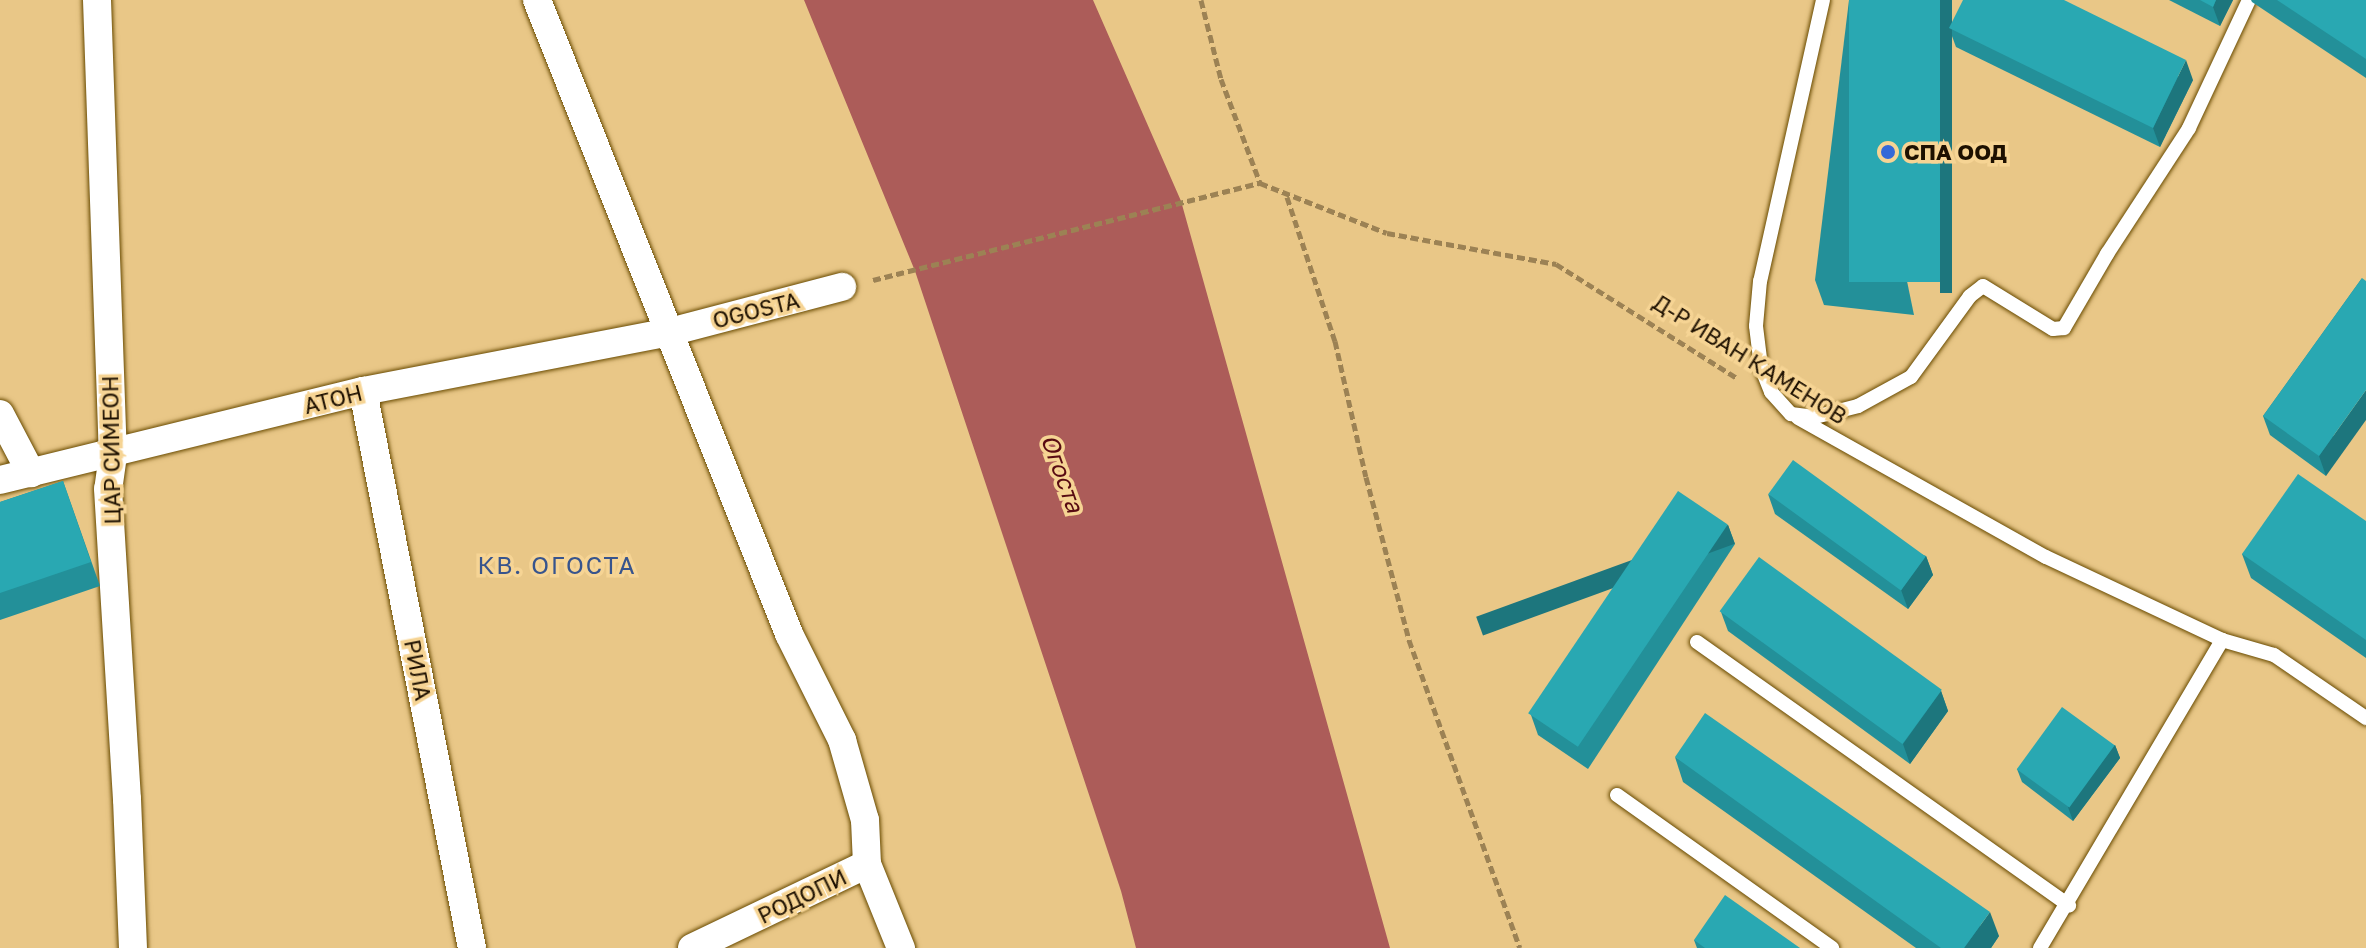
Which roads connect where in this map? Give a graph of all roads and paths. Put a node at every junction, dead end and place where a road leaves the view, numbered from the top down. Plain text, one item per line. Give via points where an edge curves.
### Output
1 (97, 0) edge
2 (537, 0) edge
3 (1201, 0) edge
4 (1823, 0) edge
5 (2249, 0) edge
6 (1260, 183) junction
7 (1287, 197) junction
8 (842, 287) joint
9 (670, 332) junction
10 (1741, 381) dead end
11 (363, 391) junction
12 (0, 414) edge
13 (1791, 414) junction
14 (113, 455) junction
15 (31, 473) junction
16 (0, 480) edge
17 (2222, 640) junction
18 (1697, 642) dead end
19 (2366, 718) edge
20 (1617, 795) dead end
21 (867, 864) junction
22 (2069, 905) junction
23 (699, 947) edge
24 (133, 948) edge
25 (472, 948) edge
26 (901, 948) edge
27 (1520, 948) edge
28 (1832, 948) edge
29 (2040, 948) edge

1 - 14 street, ЦАР СИМЕОН
2 - 9 street
3 - 6 path via 1221,79
4 - 13 lane via 1760,281 1756,326 1761,367 1771,392
5 - 13 lane via 2189,128 2064,328 2053,329 1983,286 1911,377 1834,414
6 - 7 path, Д-Р ИВАН КАМЕНОВ
6 - 8 path
7 - 10 path, Д-Р ИВАН КАМЕНОВ via 1387,233 1556,264
7 - 27 path via 1335,341 1409,640
8 - 9 street, OGOSTA
9 - 11 street, АТОН
9 - 21 street via 789,634 842,740 865,820
11 - 14 street, АТОН
11 - 25 street, РИЛА
12 - 15 street
13 - 17 lane, Д-Р ИВАН КАМЕНОВ via 2046,557
14 - 15 street, АТОН
14 - 24 street, ЦАР СИМЕОН via 108,489
15 - 16 street, АТОН
17 - 19 lane, Д-Р ИВАН КАМЕНОВ via 2274,655
17 - 22 lane
18 - 22 lane
20 - 28 lane
21 - 23 street, РОДОПИ
21 - 26 street
22 - 29 lane

